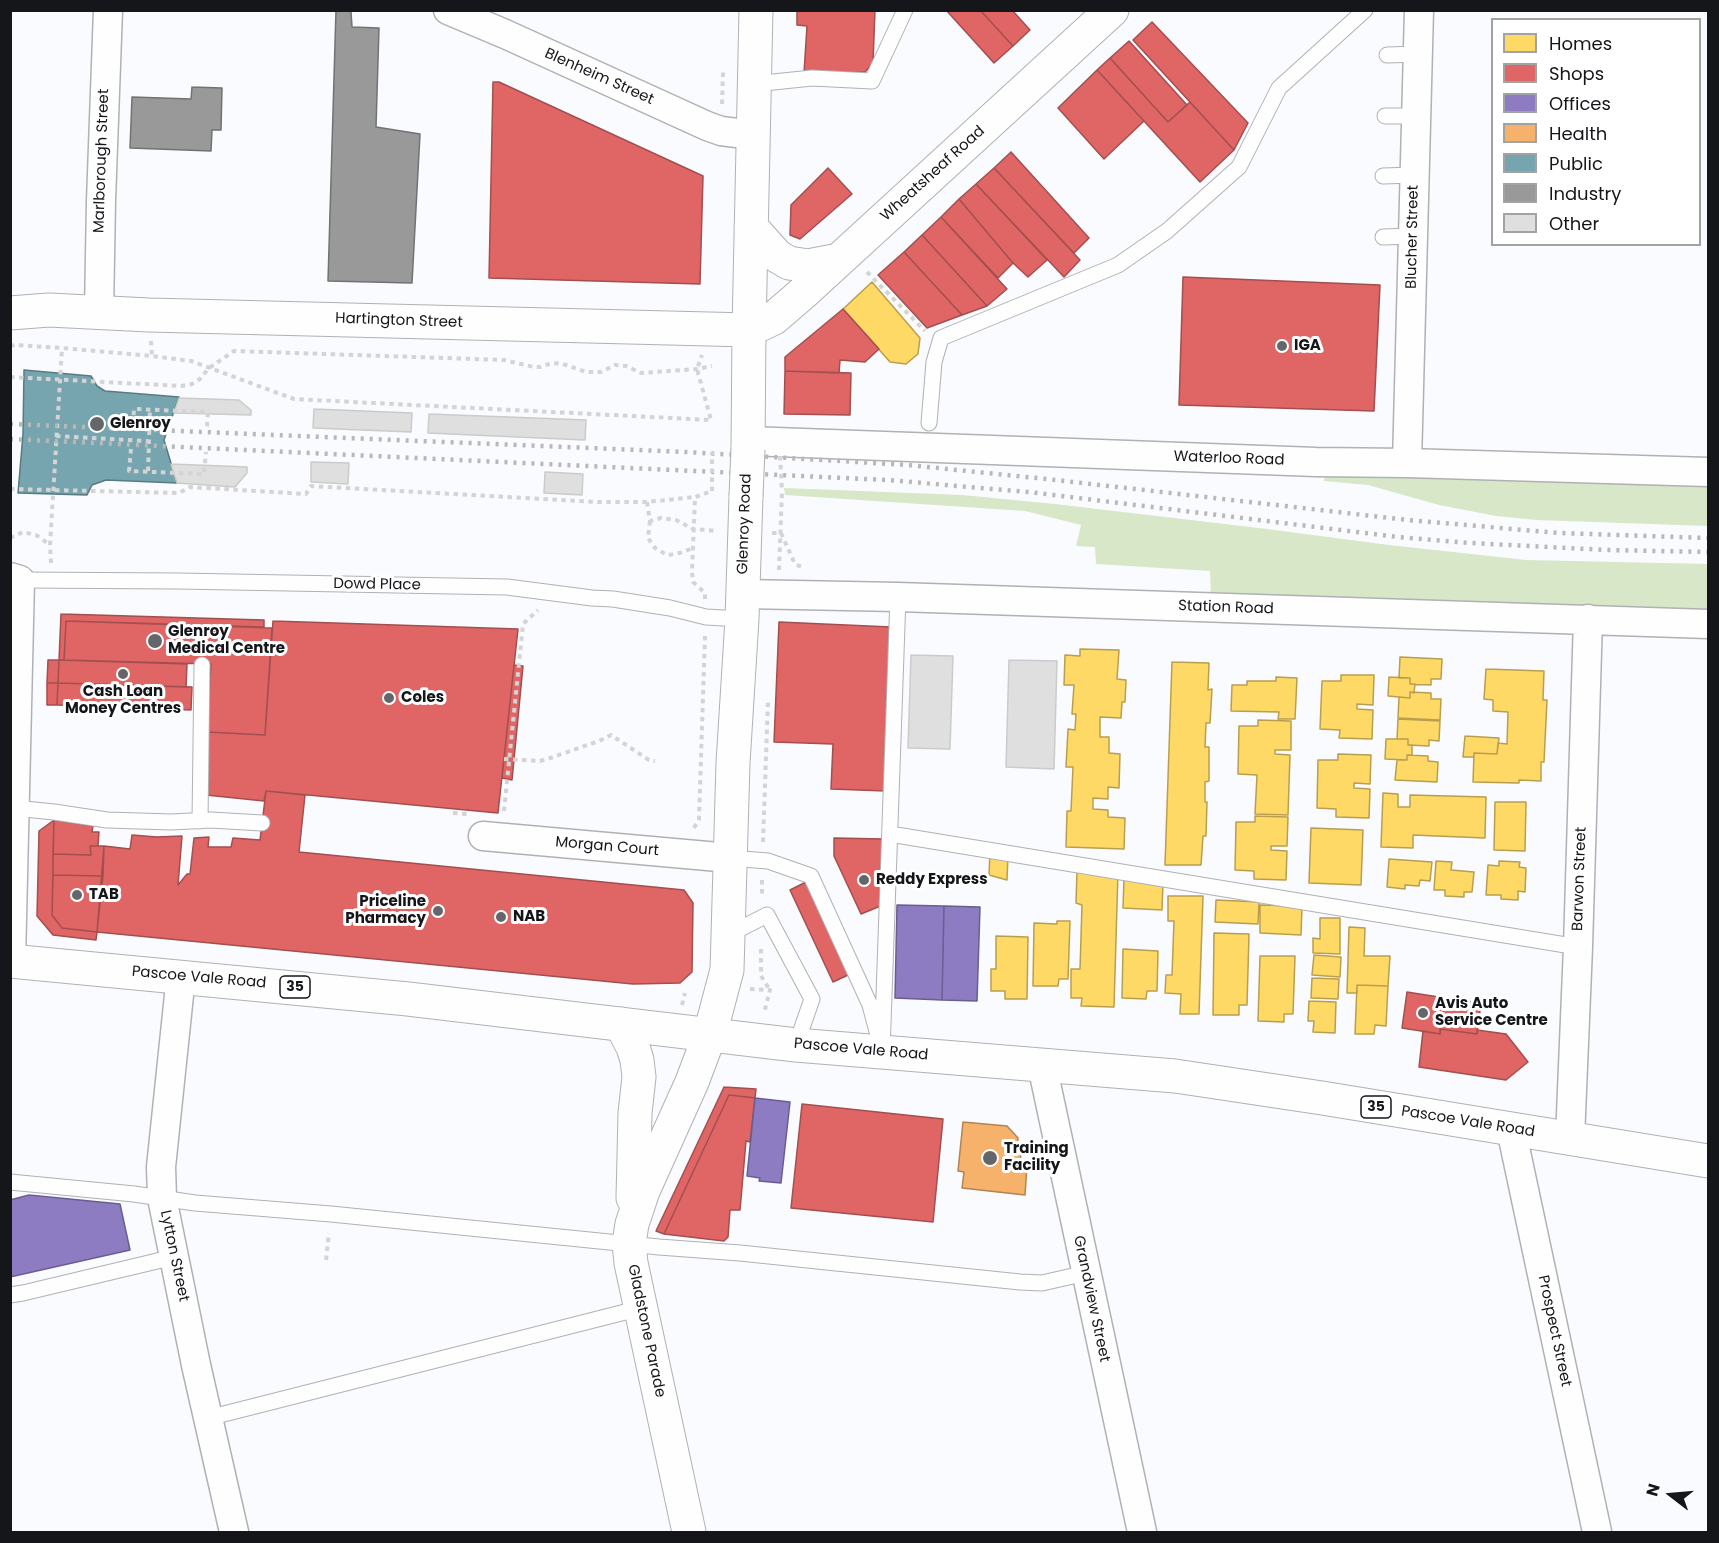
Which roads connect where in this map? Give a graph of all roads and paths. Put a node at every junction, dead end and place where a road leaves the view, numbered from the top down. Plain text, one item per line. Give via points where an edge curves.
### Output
1 (108, 10) edge
2 (448, 10) edge
3 (756, 10) edge
4 (905, 10) edge
5 (1112, 10) edge
6 (1365, 10) edge
7 (1419, 10) edge
8 (1418, 54) junction
9 (1387, 55) dead end
10 (754, 84) junction
11 (1385, 116) dead end
12 (1416, 116) junction
13 (753, 135) junction
14 (1414, 175) junction
15 (1383, 176) dead end
16 (751, 227) junction
17 (1413, 236) junction
18 (1383, 237) dead end
19 (843, 256) junction
20 (10, 287) edge
21 (49, 310) junction
22 (99, 312) junction
23 (10, 313) edge
24 (711, 329) junction
25 (749, 330) junction
26 (938, 345) junction
27 (10, 346) edge
28 (62, 348) junction
29 (712, 366) dead end
30 (209, 368) junction
31 (697, 369) junction
32 (10, 377) edge
33 (60, 380) junction
34 (150, 410) junction
35 (929, 423) dead end
36 (133, 424) dead end
37 (207, 427) dead end
38 (57, 436) junction
39 (148, 441) junction
40 (748, 445) junction
41 (131, 449) dead end
42 (206, 452) dead end
43 (712, 452) dead end
44 (780, 456) dead end
45 (1407, 463) junction
46 (148, 471) junction
47 (1708, 472) edge
48 (10, 489) edge
49 (53, 490) junction
50 (695, 497) junction
51 (647, 502) junction
52 (650, 521) junction
53 (693, 529) junction
54 (745, 532) junction
55 (780, 533) junction
56 (10, 538) edge
57 (50, 546) junction
58 (693, 549) junction
59 (807, 568) dead end
60 (15, 578) edge
61 (51, 580) junction
62 (555, 594) junction
63 (776, 595) junction
64 (898, 597) junction
65 (742, 607) junction
66 (706, 617) junction
67 (1588, 620) junction
68 (1708, 624) edge
69 (202, 664) dead end
70 (768, 699) dead end
71 (504, 759) dead end
72 (510, 759) junction
73 (655, 761) dead end
74 (15, 808) junction
75 (453, 813) dead end
76 (200, 821) junction
77 (262, 823) dead end
78 (487, 823) junction
79 (688, 833) dead end
80 (890, 834) junction
81 (746, 860) junction
82 (762, 918) junction
83 (728, 935) junction
84 (1578, 947) junction
85 (11, 961) edge
86 (181, 976) junction
87 (770, 990) dead end
88 (621, 1024) junction
89 (711, 1034) junction
90 (795, 1045) junction
91 (882, 1052) junction
92 (1042, 1065) junction
93 (1511, 1129) junction
94 (1570, 1138) junction
95 (1708, 1161) edge
96 (10, 1182) edge
97 (162, 1198) junction
98 (331, 1214) junction
99 (631, 1234) junction
100 (174, 1257) junction
101 (326, 1260) dead end
102 (1086, 1273) junction
103 (10, 1295) edge
104 (641, 1308) junction
105 (208, 1418) junction
106 (234, 1533) edge
107 (689, 1533) edge
108 (1142, 1533) edge
109 (1598, 1533) edge

1 - 22 street, Marlborough Street
2 - 13 street, Blenheim Street via 707,126
3 - 10 main road, Glenroy Road
4 - 10 lane via 872,81 812,78
5 - 19 main road, Wheatsheaf Road
6 - 26 lane via 1279,88 1239,167 1167,231 1118,265 941,338
7 - 8 street, Blucher Street
8 - 9 lane
8 - 12 street, Blucher Street
10 - 13 main road, Glenroy Road
11 - 12 lane
12 - 14 street, Blucher Street
13 - 16 main road, Glenroy Road
14 - 15 lane
14 - 17 street, Blucher Street
16 - 19 main road via 777,256 789,263 808,266
16 - 25 main road, Glenroy Road
17 - 18 lane
17 - 45 street, Blucher Street
19 - 25 main road, Wheatsheaf Road via 774,318
19 - 26 path
20 - 21 main road, Hartington Street
21 - 22 main road, Hartington Street
21 - 23 main road, Hartington Street
22 - 24 main road, Hartington Street
24 - 25 main road, Hartington Street
24 - 31 path
25 - 40 main road, Glenroy Road
26 - 35 lane via 933,362
27 - 28 path
28 - 30 path via 152,356
28 - 33 path
29 - 31 path
30 - 31 path via 234,351 504,360 534,367 563,364 586,372 601,372 615,364 641,373
30 - 31 path via 294,399 711,420
30 - 33 path via 200,379 181,386
32 - 33 path
33 - 38 path
34 - 36 path via 134,409
34 - 37 path via 208,412
34 - 39 path
38 - 39 path
38 - 49 path
39 - 46 path
40 - 45 street, Waterloo Road
40 - 54 main road, Glenroy Road, bridge
41 - 46 path via 129,471
42 - 46 path via 204,474
43 - 50 path, bridge via 712,491
44 - 55 path, bridge
45 - 47 street, Waterloo Road
48 - 49 path
49 - 51 path via 179,493 190,487 306,494 311,486
49 - 57 path
50 - 51 path
50 - 53 path
51 - 52 path
52 - 53 path via 676,520
52 - 58 path via 648,538 655,548 667,555
53 - 54 path
53 - 58 path
54 - 55 path
54 - 65 main road, Glenroy Road
55 - 59 path via 795,564
55 - 63 path
56 - 57 path via 23,532 36,535
57 - 61 path
58 - 66 path via 693,582 705,593
60 - 61 lane, Dowd Place
60 - 74 street
61 - 62 lane, Dowd Place via 507,587
62 - 66 lane, Dowd Place via 659,606
62 - 72 path via 523,624
63 - 64 street, Station Road
63 - 65 street, Station Road
64 - 67 street, Station Road
64 - 80 lane
65 - 66 lane, Dowd Place
65 - 81 main road, Glenroy Road via 733,763
66 - 79 path via 699,819
67 - 68 street, Station Road
67 - 84 street, Barwon Street
69 - 76 lane
70 - 81 path
71 - 72 path
72 - 73 path via 550,758 611,735
72 - 78 path
74 - 76 lane via 107,820
74 - 85 street
75 - 78 path
76 - 77 lane
78 - 81 street, Morgan Court
80 - 84 lane
80 - 91 lane
81 - 82 path
81 - 83 main road, Glenroy Road
81 - 91 lane via 768,861 812,876 870,1005
82 - 83 lane
82 - 87 path via 761,976
82 - 90 lane via 767,915 812,999
83 - 89 main road, Glenroy Road via 727,970
84 - 94 street, Barwon Street
85 - 86 main road, Pascoe Vale Road / 35
86 - 88 main road, Pascoe Vale Road / 35
86 - 97 street, Lytton Street via 161,1167
88 - 89 main road, Pascoe Vale Road / 35
88 - 99 main road via 633,1047 639,1077
89 - 90 main road, Pascoe Vale Road / 35
89 - 99 main road, Gladstone Parade via 643,1191
90 - 91 main road, Pascoe Vale Road / 35
91 - 92 main road, Pascoe Vale Road / 35
92 - 93 main road, Pascoe Vale Road / 35 via 1175,1076
92 - 102 street, Grandview Street
93 - 94 main road, Pascoe Vale Road / 35
93 - 109 street, Prospect Street
94 - 95 main road, Pascoe Vale Road / 35
96 - 97 lane
97 - 98 lane
97 - 100 street, Lytton Street
98 - 99 lane
98 - 101 path
99 - 102 lane via 740,1253 1020,1282 1042,1283
99 - 104 main road, Gladstone Parade via 631,1263
100 - 103 lane
100 - 105 street, Lytton Street
102 - 108 street, Grandview Street
104 - 105 lane
104 - 107 main road, Gladstone Parade
105 - 106 street, Lytton Street

